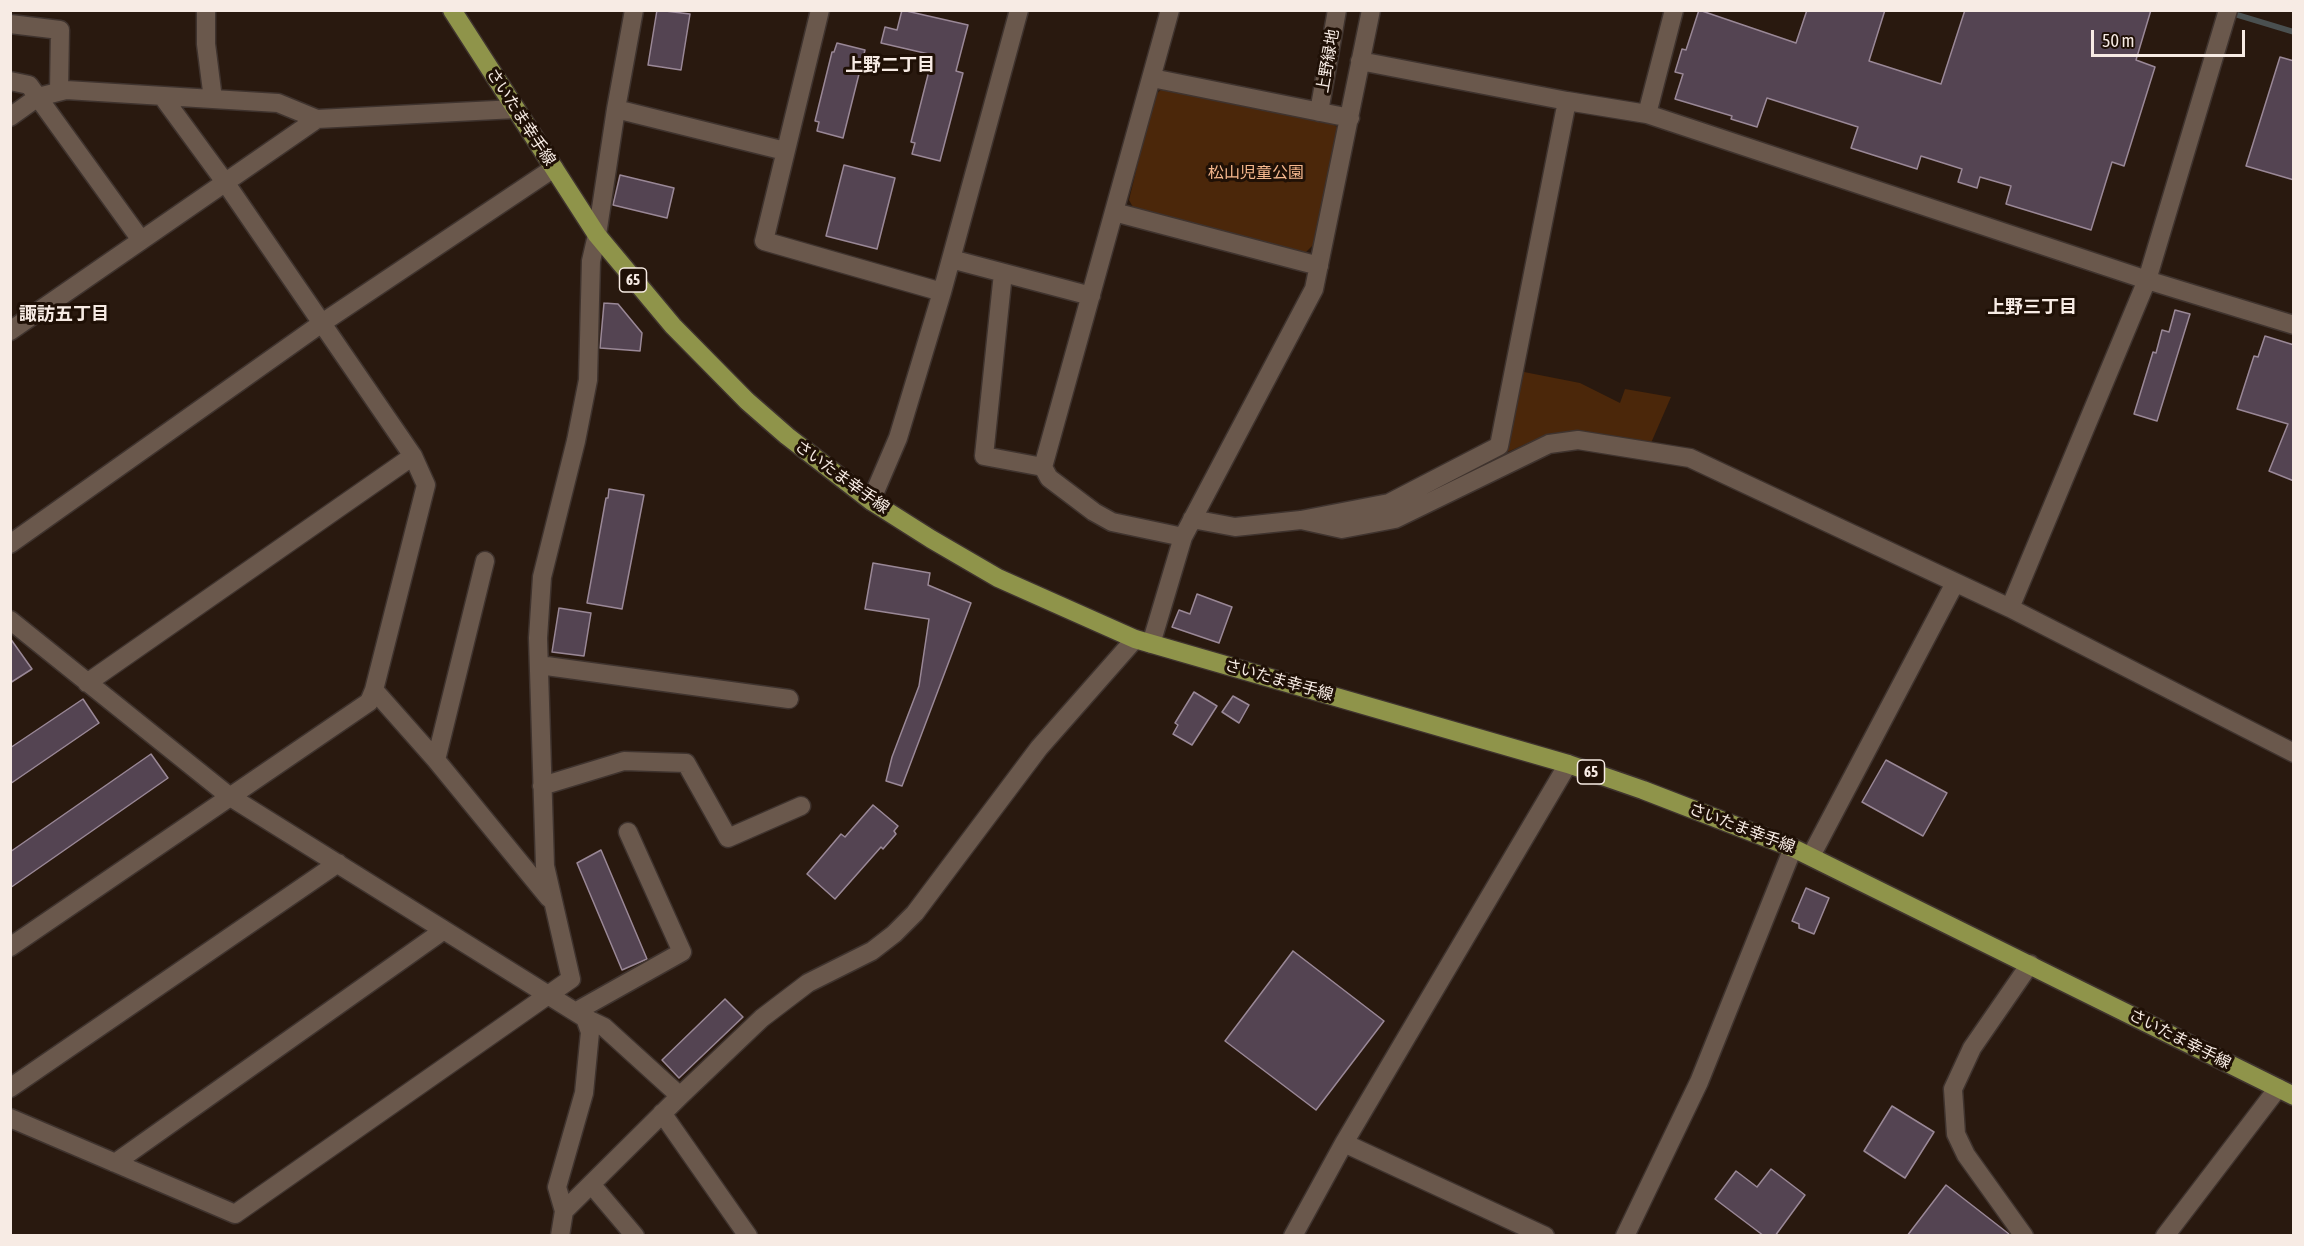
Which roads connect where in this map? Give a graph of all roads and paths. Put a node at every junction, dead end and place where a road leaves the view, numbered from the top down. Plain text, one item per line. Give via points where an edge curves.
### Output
1 (206, 10) edge
2 (452, 10) edge
3 (634, 10) edge
4 (820, 10) edge
5 (1019, 10) edge
6 (1170, 10) edge
7 (1337, 10) edge
8 (1371, 10) edge
9 (1674, 10) edge
10 (2228, 10) edge
11 (10, 24) edge
12 (1360, 61) junction
13 (1152, 78) junction
14 (10, 81) edge
15 (59, 91) junction
16 (162, 96) junction
17 (38, 97) junction
18 (213, 99) junction
19 (1567, 101) junction
20 (516, 109) junction
21 (616, 109) junction
22 (1319, 112) junction
23 (1647, 114) junction
24 (10, 117) edge
25 (1350, 118) junction
26 (317, 119) junction
27 (785, 152) junction
28 (554, 168) junction
29 (225, 182) junction
30 (1114, 212) junction
31 (597, 235) junction
32 (141, 240) junction
33 (951, 259) junction
34 (1319, 266) junction
35 (1003, 273) junction
36 (2147, 280) junction
37 (942, 292) junction
38 (1091, 296) junction
39 (322, 323) junction
40 (2294, 325) edge
41 (10, 331) edge
42 (413, 456) junction
43 (1043, 467) junction
44 (872, 501) junction
45 (1192, 519) junction
46 (1301, 520) junction
47 (1182, 537) junction
48 (10, 544) edge
49 (485, 561) dead end
50 (1955, 583) junction
51 (2010, 608) junction
52 (10, 620) edge
53 (1143, 642) junction
54 (538, 665) junction
55 (87, 682) junction
56 (374, 690) junction
57 (789, 699) dead end
58 (2294, 753) edge
59 (436, 760) junction
60 (1568, 764) junction
61 (542, 786) junction
62 (230, 796) junction
63 (801, 806) dead end
64 (628, 832) dead end
65 (1793, 848) junction
66 (1811, 856) junction
67 (338, 863) junction
68 (552, 901) junction
69 (444, 930) junction
70 (10, 947) edge
71 (2030, 963) junction
72 (550, 995) junction
73 (580, 1015) junction
74 (10, 1088) edge
75 (2286, 1092) edge
76 (680, 1096) junction
77 (662, 1113) junction
78 (10, 1118) edge
79 (1344, 1143) junction
80 (115, 1163) junction
81 (591, 1184) junction
82 (564, 1211) junction
83 (560, 1236) edge
84 (635, 1236) edge
85 (748, 1236) edge
86 (1293, 1236) edge
87 (1545, 1236) edge
88 (1624, 1236) edge
89 (2024, 1236) edge
90 (2165, 1236) edge

1 - 18 street
2 - 20 main road, さいたま幸手線 / 65
3 - 21 street
4 - 27 street
5 - 33 street
6 - 13 street
7 - 22 street, 上野緑地
8 - 12 street
9 - 23 street
10 - 36 street
11 - 15 street via 60,30
12 - 19 street
12 - 25 street
13 - 22 street
13 - 30 street
14 - 17 street via 29,85
15 - 16 street
15 - 17 street
16 - 18 street
16 - 29 street
17 - 24 street
17 - 32 street
18 - 26 street via 278,103
19 - 23 street
19 - 46 street via 1499,447 1389,503
20 - 26 street
20 - 28 main road, さいたま幸手線 / 65
21 - 27 street
21 - 31 street
22 - 25 street
23 - 36 street
25 - 34 street
26 - 29 street
27 - 37 street via 764,242
28 - 31 main road, さいたま幸手線 / 65
28 - 39 street
29 - 32 street
29 - 39 street
30 - 34 street
30 - 38 street
31 - 44 main road, さいたま幸手線 / 65 via 673,326 747,401
31 - 54 street via 591,261 588,380 542,578
32 - 41 street
33 - 35 street
33 - 37 street
34 - 45 street via 1314,289
35 - 38 street
35 - 43 street via 984,456
36 - 40 street
36 - 51 street
37 - 44 street via 898,438
38 - 43 street
39 - 42 street
39 - 48 street
42 - 55 street
42 - 56 street via 426,486
43 - 47 street via 1049,478 1112,522
44 - 53 main road, さいたま幸手線 / 65 via 998,578
45 - 46 street via 1235,527
45 - 47 street
46 - 50 street via 1342,529 1395,519 1549,444 1578,440 1690,458
47 - 53 street
49 - 59 street
50 - 51 street
50 - 66 street
51 - 58 street
52 - 55 street
53 - 60 main road, さいたま幸手線 / 65
53 - 76 street via 1039,748 915,914 872,951 808,983 762,1018
54 - 57 street
54 - 61 street
55 - 62 street
56 - 59 street
56 - 62 street via 369,702
59 - 68 street
60 - 65 main road, さいたま幸手線 / 65
60 - 79 street
61 - 63 street via 624,761 686,763 728,838
61 - 68 street via 545,866
62 - 67 street
62 - 70 street
64 - 73 street via 682,952
65 - 66 main road, さいたま幸手線 / 65
65 - 88 street via 1699,1082
66 - 71 main road, さいたま幸手線 / 65
67 - 69 street
67 - 74 street
68 - 72 street via 572,979
69 - 72 street
69 - 80 street
71 - 75 main road, さいたま幸手線 / 65
71 - 89 street via 1972,1048 1953,1089 1956,1134 1966,1155
72 - 73 street
72 - 80 street via 235,1214
73 - 76 street via 604,1027
73 - 82 street via 590,1032 584,1093 557,1187
75 - 90 street
76 - 77 street
77 - 81 street
77 - 85 street
78 - 80 street
79 - 86 street
79 - 87 street
81 - 82 street
81 - 84 street
82 - 83 street

